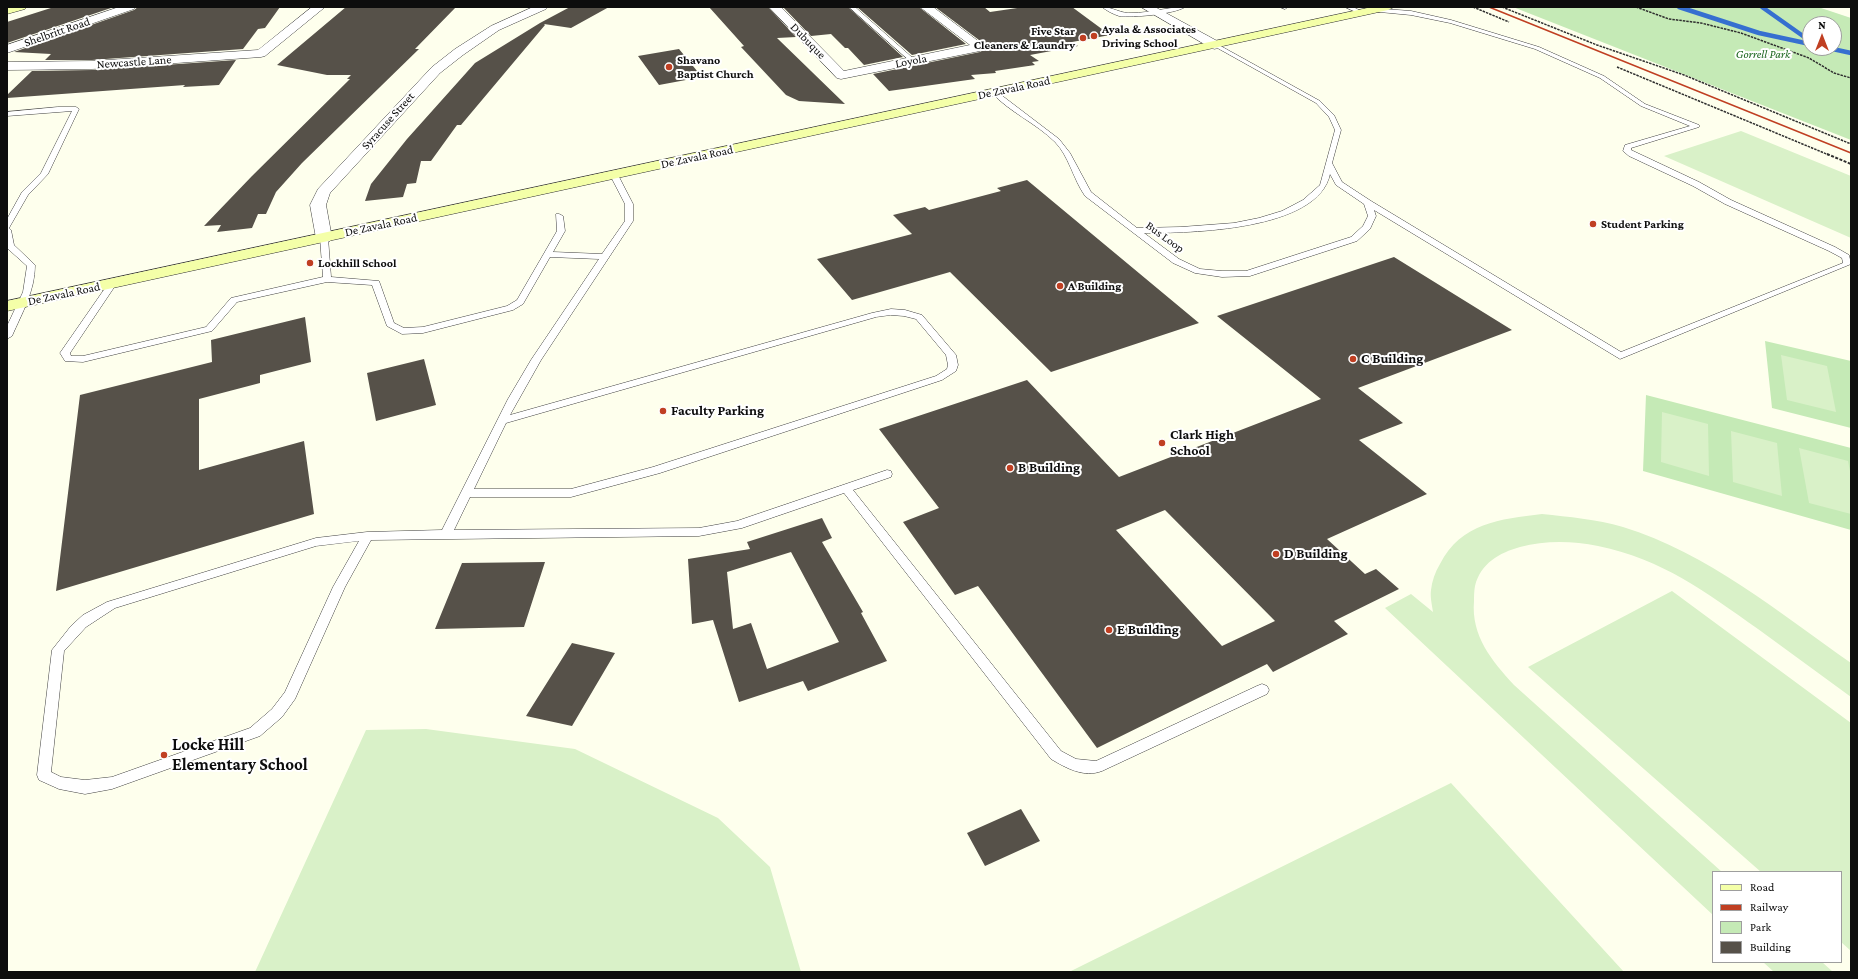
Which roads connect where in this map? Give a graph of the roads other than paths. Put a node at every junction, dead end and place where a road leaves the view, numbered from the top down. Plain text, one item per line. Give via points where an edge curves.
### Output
1 (21, 7) edge
2 (130, 7) edge
3 (319, 7) edge
4 (542, 7) edge
5 (775, 7) edge
6 (852, 7) edge
7 (926, 7) edge
8 (1105, 7) edge
9 (1182, 7) edge
10 (1348, 7) edge
11 (1388, 7) edge
12 (1422, 8) dead end
13 (1152, 10) edge
14 (7, 11) edge
15 (1367, 12) junction
16 (1451, 22) junction
17 (476, 25) dead end
18 (495, 28) junction
19 (1215, 45) junction
20 (7, 49) edge
21 (913, 60) junction
22 (7, 66) edge
23 (842, 75) joint
24 (994, 92) junction
25 (7, 114) edge
26 (1328, 163) junction
27 (614, 175) junction
28 (1368, 203) junction
29 (559, 216) dead end
30 (7, 226) edge
31 (7, 230) edge
32 (1135, 230) junction
33 (324, 238) junction
34 (548, 254) junction
35 (604, 256) junction
36 (327, 279) junction
37 (113, 283) junction
38 (15, 305) edge
39 (7, 336) edge
40 (502, 421) junction
41 (887, 474) dead end
42 (846, 488) junction
43 (466, 493) junction
44 (446, 534) junction
45 (368, 536) junction
46 (1262, 690) dead end

1 - 14 main road
2 - 20 street, Shelbritt Road
3 - 22 street, Newcastle Lane via 261,53 80,66
4 - 18 street, Syracuse Street
5 - 23 street, Dubuque
6 - 21 lane
7 - 21 street, Loyola via 980,47
8 - 13 lane via 1118,14
9 - 13 lane
10 - 15 lane
11 - 15 main road, De Zavala Road
12 - 16 lane
13 - 19 street
15 - 16 lane via 1411,13
15 - 19 main road, De Zavala Road
16 - 28 lane via 1537,48 1578,65 1620,88 1643,105 1697,126 1628,147 1627,151 1728,202 1832,249 1846,257 1847,264 1620,356
17 - 18 street
18 - 33 street, Syracuse Street via 436,70 323,192 318,205
19 - 24 main road, De Zavala Road
19 - 26 lane via 1318,102 1332,116 1338,130
21 - 23 street, Loyola
24 - 27 main road, De Zavala Road
24 - 32 lane, Bus Loop via 1057,140 1066,149 1080,184 1088,194
25 - 30 lane via 76,109 44,174 25,194
26 - 28 lane via 1339,183
26 - 32 lane via 1323,186 1313,196 1283,214 1239,224 1180,231
27 - 33 main road, De Zavala Road
27 - 35 lane via 629,204 629,221
28 - 32 lane, Bus Loop via 1372,216 1367,227 1354,239 1247,274 1198,271 1176,261
29 - 34 lane via 561,231
31 - 38 lane via 10,246 32,265 32,274
33 - 36 lane
33 - 37 main road, De Zavala Road
34 - 35 lane
34 - 36 lane via 520,302 510,308 423,330 402,331 390,324 376,283
35 - 40 lane via 536,360
36 - 37 lane via 234,300 209,329 83,360 68,359 65,353
37 - 38 main road, De Zavala Road
38 - 39 lane
40 - 43 lane
40 - 43 lane via 891,312 919,317 951,355 953,365 951,371 939,378 663,467 571,493
41 - 42 lane
42 - 44 lane via 738,525 699,532
42 - 46 lane via 1056,755 1074,765 1098,767
43 - 44 lane
44 - 45 lane
45 - 45 lane via 316,542 111,605 94,615 70,633 58,650 44,775 59,783 85,787 112,783 255,732 277,713 290,695 339,587

